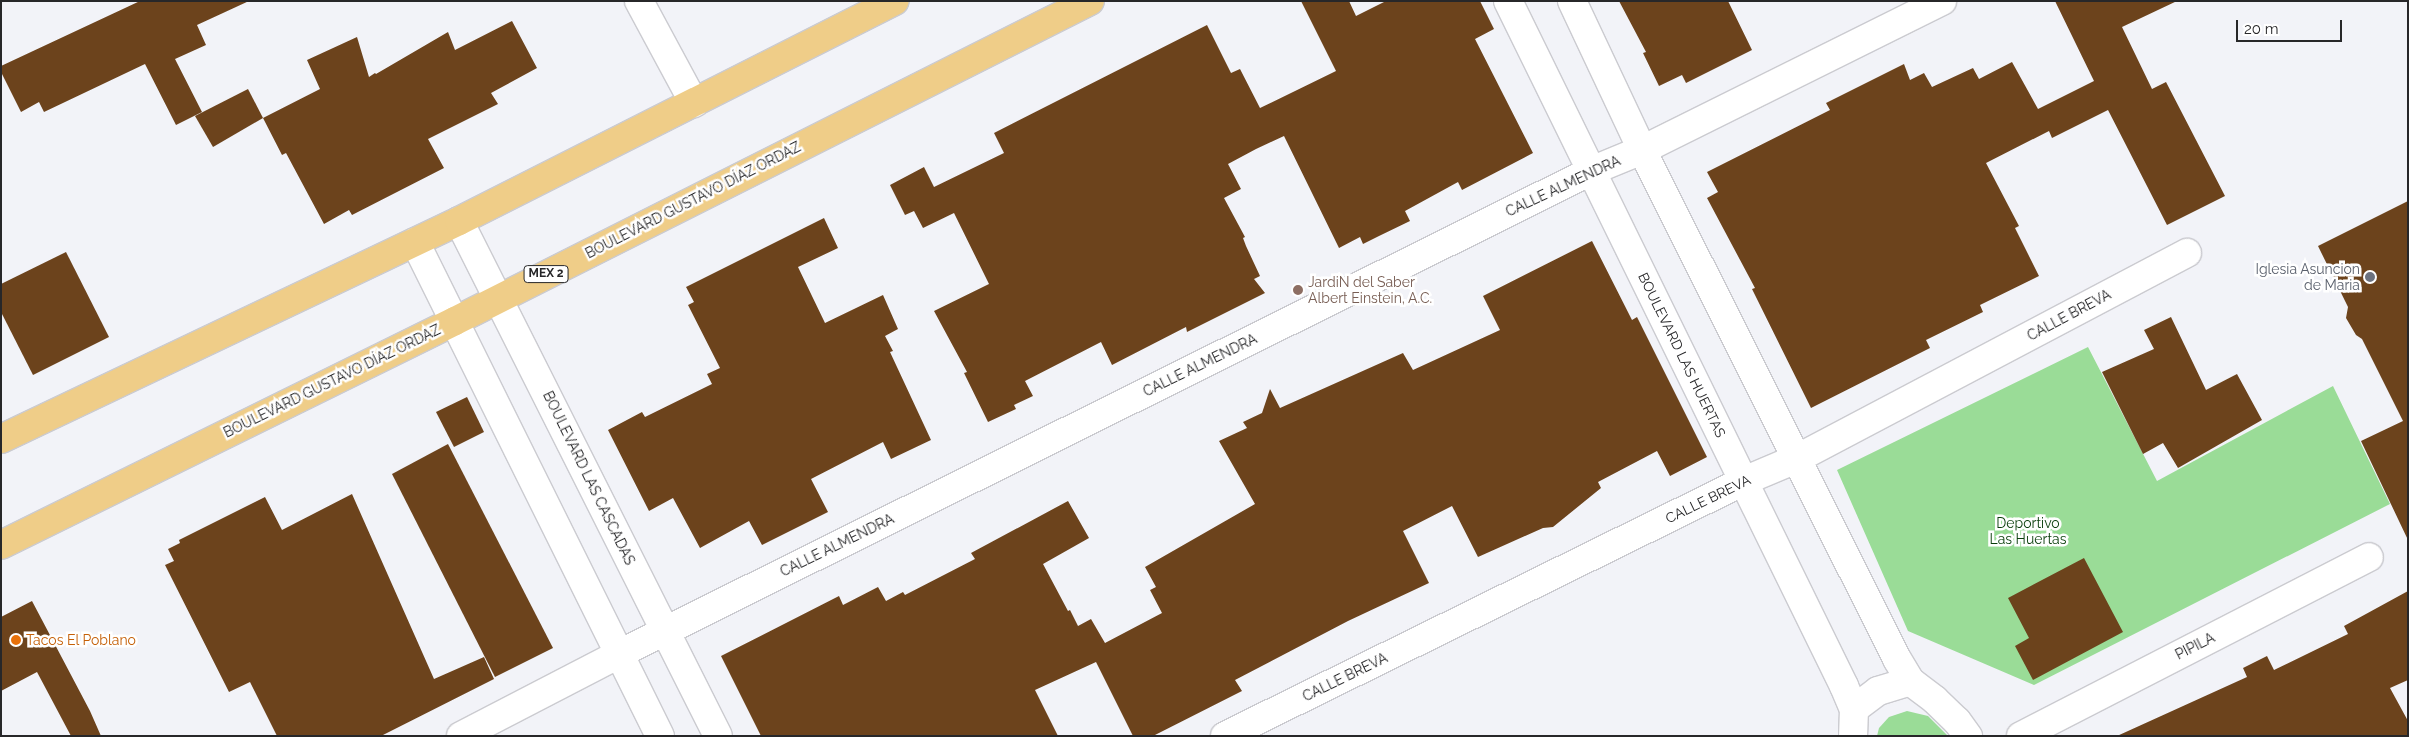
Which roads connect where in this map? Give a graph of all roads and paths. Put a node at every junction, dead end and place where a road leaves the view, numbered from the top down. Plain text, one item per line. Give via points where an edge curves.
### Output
1 (639, 1) edge
2 (895, 1) edge
3 (1090, 1) edge
4 (1508, 1) edge
5 (1572, 1) edge
6 (1942, 1) edge
7 (694, 103) junction
8 (1642, 150) junction
9 (1591, 171) junction
10 (459, 221) junction
11 (415, 242) junction
12 (2187, 254) dead end
13 (499, 297) junction
14 (455, 321) junction
15 (4, 432) edge
16 (1796, 459) junction
17 (1744, 481) junction
18 (1, 544) edge
19 (2369, 557) dead end
20 (665, 631) junction
21 (619, 654) junction
22 (1910, 681) junction
23 (1854, 709) junction
24 (461, 736) edge
25 (660, 736) edge
26 (718, 736) edge
27 (1225, 736) edge
28 (1853, 736) edge
29 (1968, 736) edge
30 (2021, 736) edge

1 - 7 street
2 - 7 main road
3 - 13 main road, BOULEVARD GUSTAVO DÍAZ ORDAZ / MEX 2
4 - 9 street, BOULEVARD LAS HUERTAS
5 - 8 street
6 - 8 street, CALLE ALMENDRA
7 - 10 main road
8 - 9 street, CALLE ALMENDRA
8 - 16 street
9 - 17 street, BOULEVARD LAS HUERTAS
9 - 20 street, CALLE ALMENDRA
10 - 11 main road
10 - 13 street, BOULEVARD LAS CASCADAS
11 - 14 street
11 - 15 main road
12 - 16 street, CALLE BREVA
13 - 14 main road, BOULEVARD GUSTAVO DÍAZ ORDAZ / MEX 2
13 - 20 street, BOULEVARD LAS CASCADAS
14 - 18 main road, BOULEVARD GUSTAVO DÍAZ ORDAZ / MEX 2
14 - 21 street
16 - 17 street, CALLE BREVA
16 - 22 street
17 - 23 street, BOULEVARD LAS HUERTAS
17 - 27 street, CALLE BREVA
19 - 30 street, PIPILA
20 - 21 street, CALLE ALMENDRA
20 - 26 street, BOULEVARD LAS CASCADAS
21 - 24 street, CALLE ALMENDRA
21 - 25 street
22 - 23 street via 1878,691
22 - 29 street via 1943,707
23 - 28 street, BOULEVARD LAS HUERTAS

